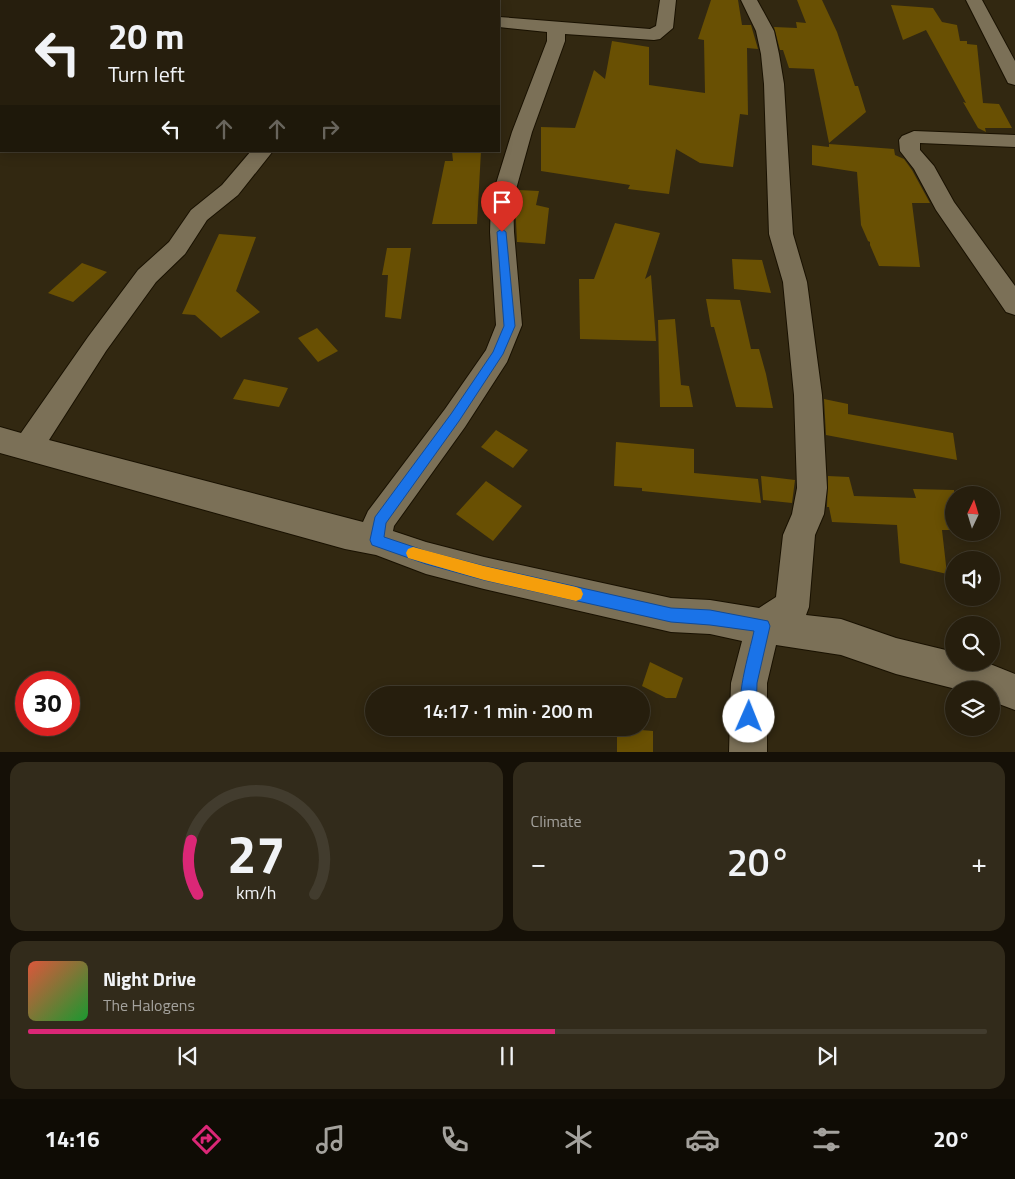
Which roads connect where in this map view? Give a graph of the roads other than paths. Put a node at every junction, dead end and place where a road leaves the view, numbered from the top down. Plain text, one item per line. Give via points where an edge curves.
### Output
1 (668, 0) edge
2 (749, 0) edge
3 (974, 0) edge
4 (500, 22) edge
5 (556, 28) junction
6 (1015, 78) edge
7 (1015, 141) edge
8 (262, 152) edge
9 (1015, 305) edge
10 (14, 443) edge
11 (376, 540) junction
12 (763, 626) junction
13 (1015, 692) edge
14 (748, 752) edge

1 - 5 street via 664,28 654,35
2 - 12 street via 765,31 774,84 780,234 795,282 808,395 812,488 808,514 799,535 792,607
3 - 6 street
4 - 5 street
5 - 11 street via 556,41 522,132 502,200 510,326 498,354 380,521
7 - 9 street via 914,137 909,140 910,151 923,166 944,205
8 - 10 street via 230,190 200,215 177,248 147,276 97,344
10 - 11 street
11 - 12 street via 426,558 484,573 671,615 710,617
12 - 13 street via 841,637 896,656 964,673
12 - 14 street via 749,683

